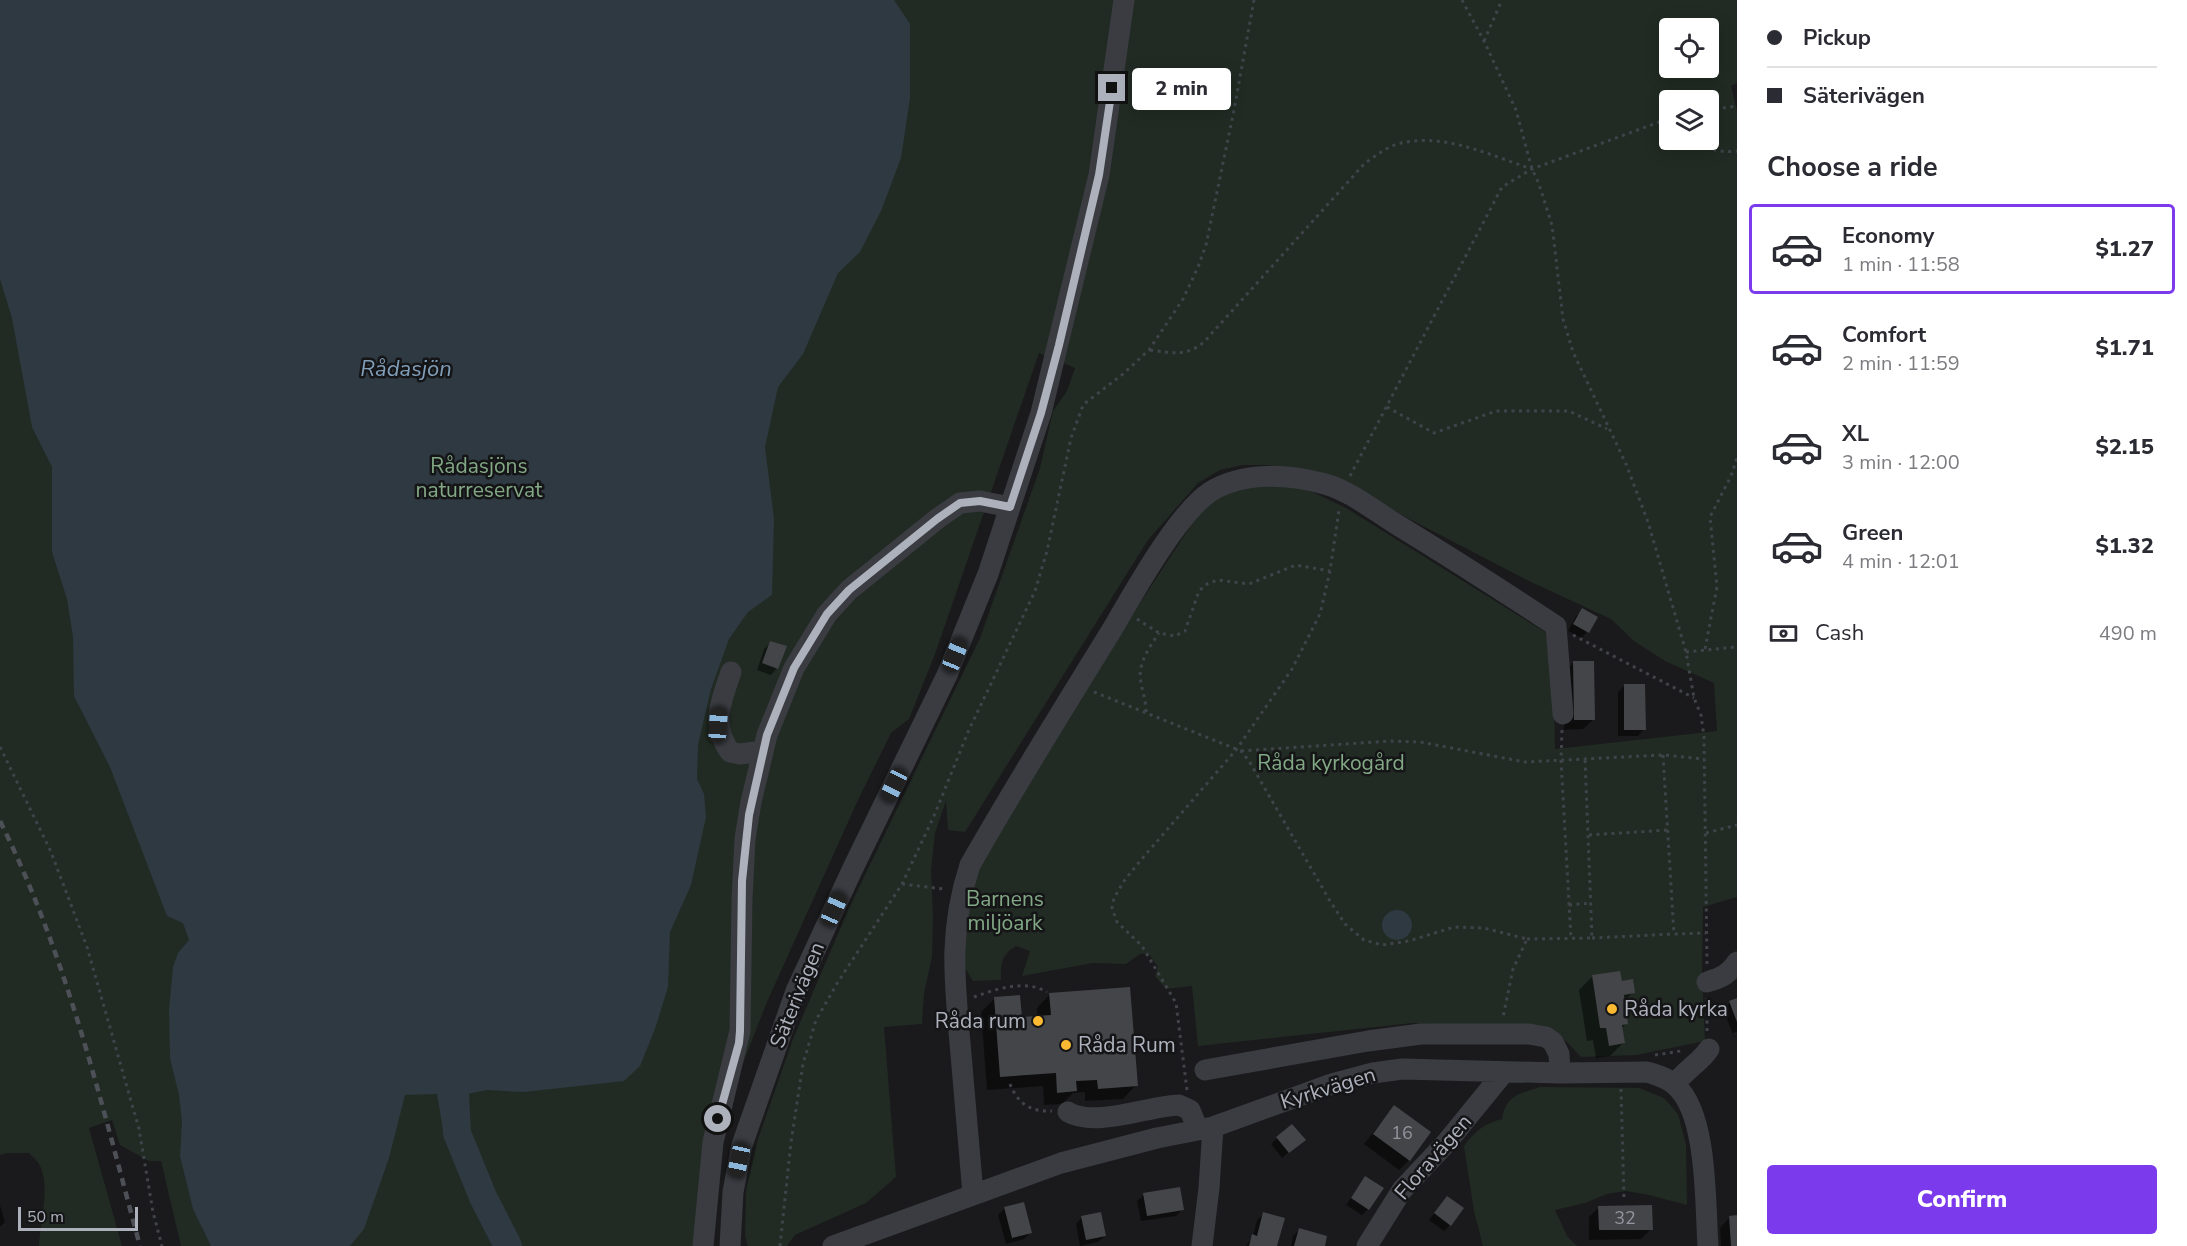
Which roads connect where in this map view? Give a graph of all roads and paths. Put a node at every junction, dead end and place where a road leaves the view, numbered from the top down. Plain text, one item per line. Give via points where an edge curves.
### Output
1 (1124, 0) edge
2 (1254, 0) edge
3 (1461, 0) edge
4 (1502, 0) edge
5 (1484, 41) junction
6 (1737, 106) edge
7 (1719, 108) edge
8 (1659, 122) edge
9 (1715, 150) edge
10 (1737, 151) edge
11 (1532, 169) junction
12 (1149, 350) junction
13 (1387, 407) junction
14 (1609, 429) junction
15 (1737, 458) edge
16 (1342, 492) junction
17 (1010, 507) junction
18 (1330, 571) junction
19 (1123, 610) junction
20 (1556, 626) junction
21 (1159, 633) junction
22 (1737, 647) edge
23 (1705, 649) junction
24 (1686, 652) junction
25 (730, 672) dead end
26 (1078, 685) junction
27 (1694, 698) junction
28 (1146, 713) junction
29 (1563, 714) joint
30 (0, 747) edge
31 (1236, 750) junction
32 (763, 751) junction
33 (1241, 751) junction
34 (1663, 755) junction
35 (1585, 758) junction
36 (1705, 759) junction
37 (1562, 760) junction
38 (1737, 825) edge
39 (1668, 830) junction
40 (1706, 833) junction
41 (1588, 835) junction
42 (902, 884) junction
43 (961, 891) junction
44 (1591, 903) junction
45 (1569, 905) junction
46 (1706, 933) junction
47 (1674, 934) junction
48 (1571, 938) junction
49 (1592, 938) junction
50 (1527, 939) junction
51 (1737, 962) edge
52 (1707, 982) junction
53 (1047, 992) dead end
54 (957, 1005) junction
55 (1500, 1034) junction
56 (1702, 1047) junction
57 (1649, 1058) dead end
58 (1205, 1070) dead end
59 (1504, 1072) junction
60 (1620, 1072) junction
61 (1560, 1073) junction
62 (1010, 1084) dead end
63 (1675, 1084) junction
64 (1190, 1110) junction
65 (1068, 1112) joint
66 (1205, 1129) junction
67 (973, 1194) junction
68 (1624, 1199) dead end
69 (162, 1246) edge
70 (703, 1246) edge
71 (730, 1246) edge
72 (780, 1246) edge
73 (833, 1246) edge
74 (1202, 1246) edge
75 (1367, 1246) edge
76 (1708, 1246) edge

1 - 17 street, Säterivägen via 1099,175 1041,413
2 - 12 path via 1206,245 1183,299
3 - 5 path
4 - 5 path
5 - 11 path via 1516,110
6 - 7 path
8 - 11 path
9 - 10 path
11 - 12 path via 1445,142 1418,140 1390,147 1359,169 1195,350
11 - 13 path via 1502,187
11 - 14 path via 1552,225 1563,319 1573,352
12 - 42 path via 1082,408 1071,438 1035,591
13 - 14 path via 1434,433 1496,411 1569,411
13 - 16 path
14 - 24 path via 1648,522
15 - 23 path via 1710,517 1717,587
16 - 18 path
16 - 19 street via 1326,484 1278,476 1248,478 1209,492 1176,528
16 - 20 street
17 - 32 street via 980,501 960,503 849,590 827,614 794,668
17 - 71 street, Säterivägen via 988,574 946,675 796,991 742,1145 733,1192
18 - 21 path via 1296,565 1249,584 1218,580 1199,591 1185,631 1175,636
18 - 31 path via 1320,614 1292,669
19 - 21 path
19 - 26 street
20 - 27 path
20 - 29 street
21 - 28 path via 1144,656 1140,673
22 - 23 path
23 - 24 path
24 - 27 path
25 - 32 street via 719,709 722,741 730,752
26 - 28 path
26 - 43 street via 976,855
27 - 36 path via 1701,715
28 - 31 path
29 - 37 path
30 - 69 path via 51,852 87,946 139,1129
31 - 33 path
31 - 64 path via 1124,881 1112,908 1117,922 1142,946 1176,1003
32 - 70 street via 745,840 739,1043 713,1142
33 - 37 path via 1420,741 1525,762
33 - 50 path via 1330,902 1345,924 1364,940 1382,945 1455,927 1484,928
34 - 35 path
34 - 36 path
34 - 39 path
35 - 37 path
35 - 41 path
36 - 40 path
37 - 45 path
38 - 40 path
39 - 41 path
39 - 47 path
40 - 46 path
41 - 44 path
42 - 43 path
42 - 72 path via 816,1020 803,1064
43 - 54 street via 954,943
44 - 45 path
44 - 49 path
45 - 48 path
46 - 47 path
46 - 52 path
47 - 49 path
48 - 49 path
48 - 50 path
50 - 55 path via 1513,969
51 - 52 street via 1731,971
52 - 56 path
53 - 54 path via 1026,986 1004,988
54 - 67 street
55 - 58 street via 1421,1034 1379,1039
55 - 61 street via 1546,1037 1559,1054
56 - 57 path
56 - 63 street via 1704,1056
59 - 61 street, Kyrkvägen
59 - 66 street, Kyrkvägen via 1402,1069 1373,1073
59 - 75 street, Floravägen via 1402,1190
60 - 61 street, Kyrkvägen
60 - 63 street, Kyrkvägen via 1647,1072
60 - 68 path
62 - 65 path via 1014,1094 1029,1108
63 - 76 street via 1694,1116 1701,1147
64 - 65 street via 1179,1105 1086,1117
64 - 66 street
66 - 67 street, Kyrkvägen via 1080,1158
66 - 74 street via 1209,1188
67 - 73 street, Kyrkvägen

